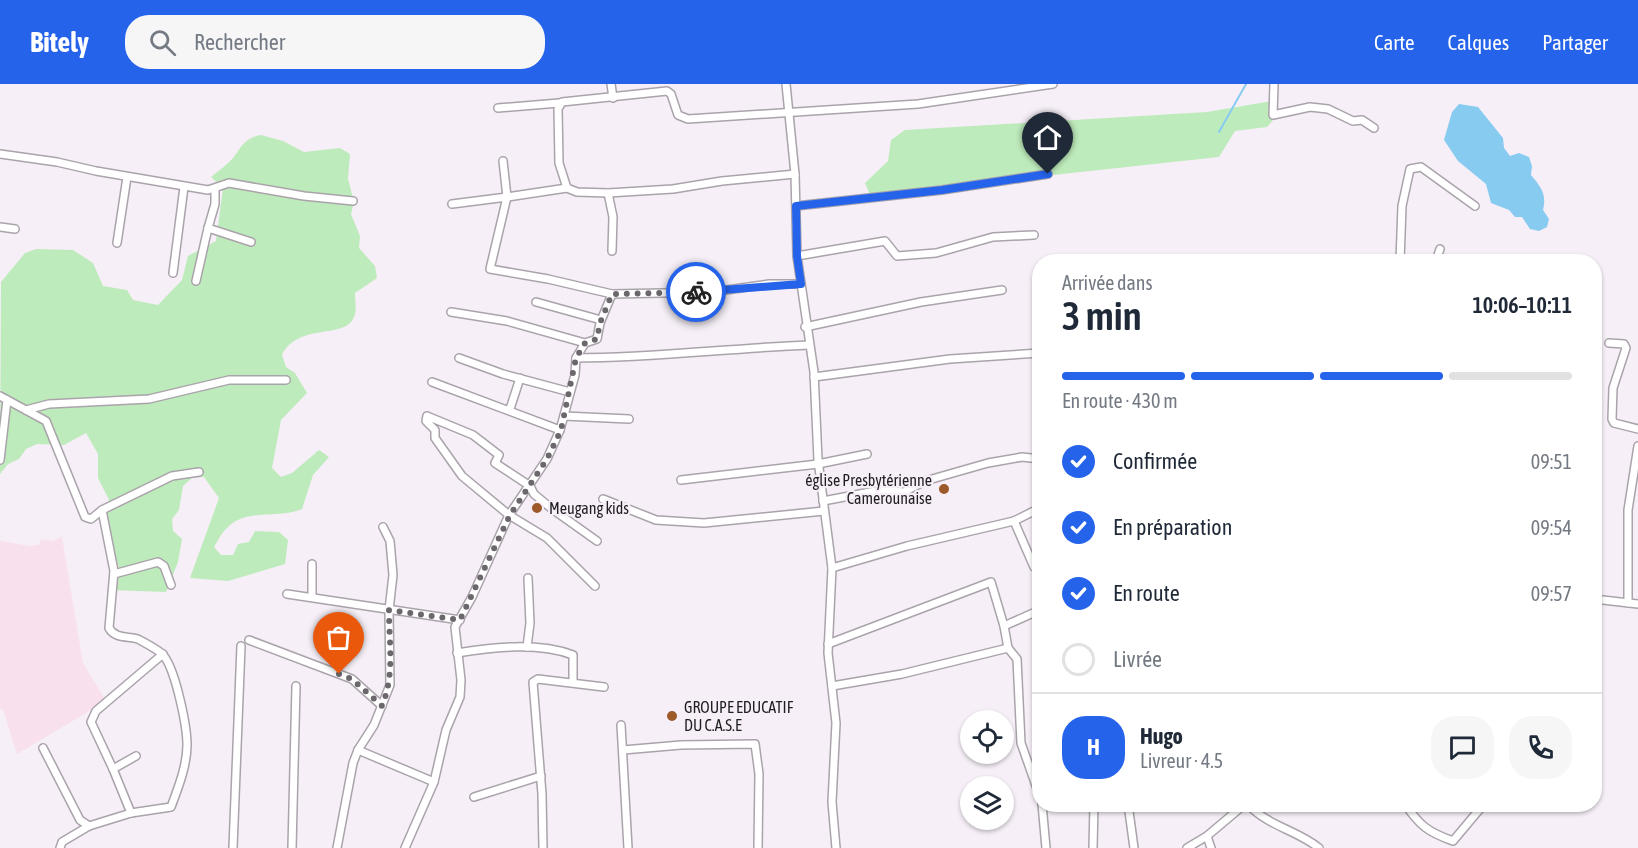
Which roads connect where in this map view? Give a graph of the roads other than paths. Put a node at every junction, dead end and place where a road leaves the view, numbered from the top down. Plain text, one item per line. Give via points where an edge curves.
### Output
1 (611, 84) edge
2 (786, 84) edge
3 (1053, 84) edge
4 (1274, 84) edge
5 (613, 98) junction
6 (559, 103) junction
7 (498, 108) dead end
8 (791, 113) junction
9 (1374, 128) dead end
10 (0, 154) edge
11 (503, 161) dead end
12 (795, 174) junction
13 (1048, 174) dead end
14 (127, 177) junction
15 (184, 187) junction
16 (567, 188) junction
17 (215, 190) junction
18 (608, 193) junction
19 (507, 197) junction
20 (353, 201) dead end
21 (452, 204) dead end
22 (796, 206) junction
23 (1475, 206) dead end
24 (0, 227) edge
25 (208, 228) junction
26 (15, 229) dead end
27 (1034, 235) dead end
28 (251, 242) dead end
29 (117, 243) dead end
30 (1440, 249) dead end
31 (612, 251) dead end
32 (1400, 254) edge
33 (1438, 254) edge
34 (797, 256) junction
35 (173, 273) dead end
36 (196, 281) dead end
37 (801, 284) junction
38 (1002, 290) dead end
39 (612, 294) junction
40 (536, 302) dead end
41 (451, 312) dead end
42 (601, 320) junction
43 (805, 327) junction
44 (585, 343) junction
45 (1609, 343) dead end
46 (809, 345) junction
47 (1032, 354) edge
48 (459, 358) dead end
49 (576, 358) junction
50 (814, 377) junction
51 (520, 378) junction
52 (286, 380) dead end
53 (432, 382) dead end
54 (570, 392) junction
55 (3, 398) edge
56 (26, 410) junction
57 (510, 410) junction
58 (564, 416) junction
59 (628, 419) dead end
60 (1638, 429) edge
61 (561, 430) junction
62 (1638, 446) edge
63 (867, 454) dead end
64 (1032, 458) edge
65 (0, 460) edge
66 (818, 464) junction
67 (199, 472) dead end
68 (681, 480) dead end
69 (530, 486) junction
70 (603, 499) dead end
71 (823, 501) junction
72 (102, 510) junction
73 (824, 510) junction
74 (1032, 512) edge
75 (510, 515) junction
76 (1014, 522) junction
77 (383, 527) dead end
78 (597, 541) dead end
79 (1032, 562) edge
80 (312, 564) dead end
81 (832, 568) junction
82 (114, 574) junction
83 (528, 579) dead end
84 (171, 585) dead end
85 (596, 586) dead end
86 (288, 594) dead end
87 (312, 597) junction
88 (1602, 600) edge
89 (1628, 603) junction
90 (1638, 604) edge
91 (389, 610) junction
92 (1032, 613) edge
93 (460, 620) junction
94 (1004, 626) junction
95 (249, 640) dead end
96 (828, 644) junction
97 (241, 646) dead end
98 (526, 647) junction
99 (1008, 648) junction
100 (457, 653) junction
101 (163, 654) junction
102 (573, 683) junction
103 (296, 686) dead end
104 (832, 686) junction
105 (604, 687) dead end
106 (382, 706) junction
107 (621, 725) dead end
108 (43, 748) dead end
109 (358, 750) junction
110 (623, 750) junction
111 (136, 756) dead end
112 (113, 769) junction
113 (1032, 774) edge
114 (541, 776) junction
115 (434, 782) junction
116 (474, 797) dead end
117 (1043, 812) edge
118 (1094, 812) edge
119 (1129, 812) edge
120 (1236, 812) edge
121 (1257, 812) edge
122 (1410, 812) edge
123 (1477, 812) edge
124 (131, 813) junction
125 (89, 826) junction
126 (1207, 836) junction
127 (60, 848) edge
128 (233, 848) edge
129 (292, 848) edge
130 (338, 848) edge
131 (405, 848) edge
132 (543, 848) edge
133 (627, 848) edge
134 (758, 848) edge
135 (836, 848) edge
136 (1046, 848) edge
137 (1093, 848) edge
138 (1134, 848) edge
139 (1187, 848) edge
140 (1211, 848) edge
141 (1319, 848) edge

1 - 5 street
2 - 8 street
3 - 8 street via 918,104
4 - 9 street via 1274,115 1310,107 1328,109
5 - 6 street
5 - 8 street via 667,91 678,115 688,119
6 - 7 street
6 - 16 street via 560,163
8 - 12 street
10 - 14 street
11 - 19 street
12 - 18 street
12 - 22 street
13 - 22 street
14 - 15 street
14 - 29 street
15 - 17 street
15 - 35 street
16 - 18 street
16 - 19 street
17 - 20 street via 229,183
17 - 25 street
18 - 31 street via 613,217
19 - 21 street
19 - 39 street via 490,269
22 - 34 street
23 - 32 street via 1421,168 1410,169 1402,206
24 - 26 street
25 - 28 street
25 - 36 street
27 - 34 street via 993,237 915,256 897,256 885,242
30 - 33 street
34 - 37 street
37 - 39 street via 712,292
37 - 43 street
38 - 43 street via 921,302
39 - 42 street
40 - 42 street
41 - 44 street via 507,321
42 - 44 street via 597,339
43 - 46 street
44 - 49 street
45 - 60 street via 1624,344 1626,348 1613,388 1612,419 1614,423
46 - 49 street via 631,358
46 - 50 street
47 - 50 street via 950,359
48 - 51 street
49 - 54 street
50 - 66 street
51 - 54 street
51 - 57 street
52 - 56 street via 229,380 149,399 49,404
53 - 57 street
54 - 58 street
55 - 56 street
55 - 65 street
56 - 72 street via 49,426 85,517 91,519
57 - 61 street
58 - 59 street
58 - 61 street
61 - 69 street
62 - 89 street via 1628,510
63 - 66 street
64 - 71 street via 988,463 926,481 904,492 881,490
66 - 68 street
66 - 71 street
67 - 72 street via 172,476
69 - 75 street
69 - 75 street via 495,463 499,455 473,435 427,417 435,438 461,474
69 - 78 street via 552,509
70 - 73 street via 656,520 704,523
71 - 73 street
72 - 82 street
73 - 81 street
74 - 76 street
75 - 85 street via 547,538
75 - 93 street
76 - 79 street
76 - 81 street
77 - 91 street via 390,541 393,575
80 - 87 street
81 - 96 street
82 - 84 street via 158,562 164,566
82 - 101 street via 110,632 136,639
83 - 98 street via 530,623
86 - 87 street
87 - 91 street
88 - 89 street
89 - 90 street
91 - 93 street
91 - 106 street via 390,685
92 - 94 street
93 - 100 street via 455,627
94 - 96 street via 991,582
94 - 99 street
95 - 106 street via 352,679
96 - 104 street
97 - 128 street
98 - 100 street
98 - 102 street via 573,655
99 - 104 street via 902,675
99 - 113 street via 1017,659 1021,743
100 - 115 street via 461,694 446,730
101 - 112 street via 96,711 92,722
101 - 124 street via 171,666 183,719 187,745 183,771 171,807
102 - 105 street
102 - 114 street via 533,682
103 - 129 street
104 - 135 street via 836,723 832,802
106 - 109 street
107 - 110 street
108 - 125 street via 80,820
109 - 115 street
109 - 130 street via 346,793
110 - 133 street
110 - 134 street via 755,744 759,774
111 - 112 street
112 - 124 street
114 - 116 street
114 - 132 street
115 - 131 street
117 - 136 street
118 - 137 street
119 - 138 street
120 - 126 street
121 - 141 street via 1271,823 1299,833
122 - 123 street via 1430,832 1453,841
124 - 125 street
125 - 127 street via 62,842
126 - 139 street
126 - 140 street

